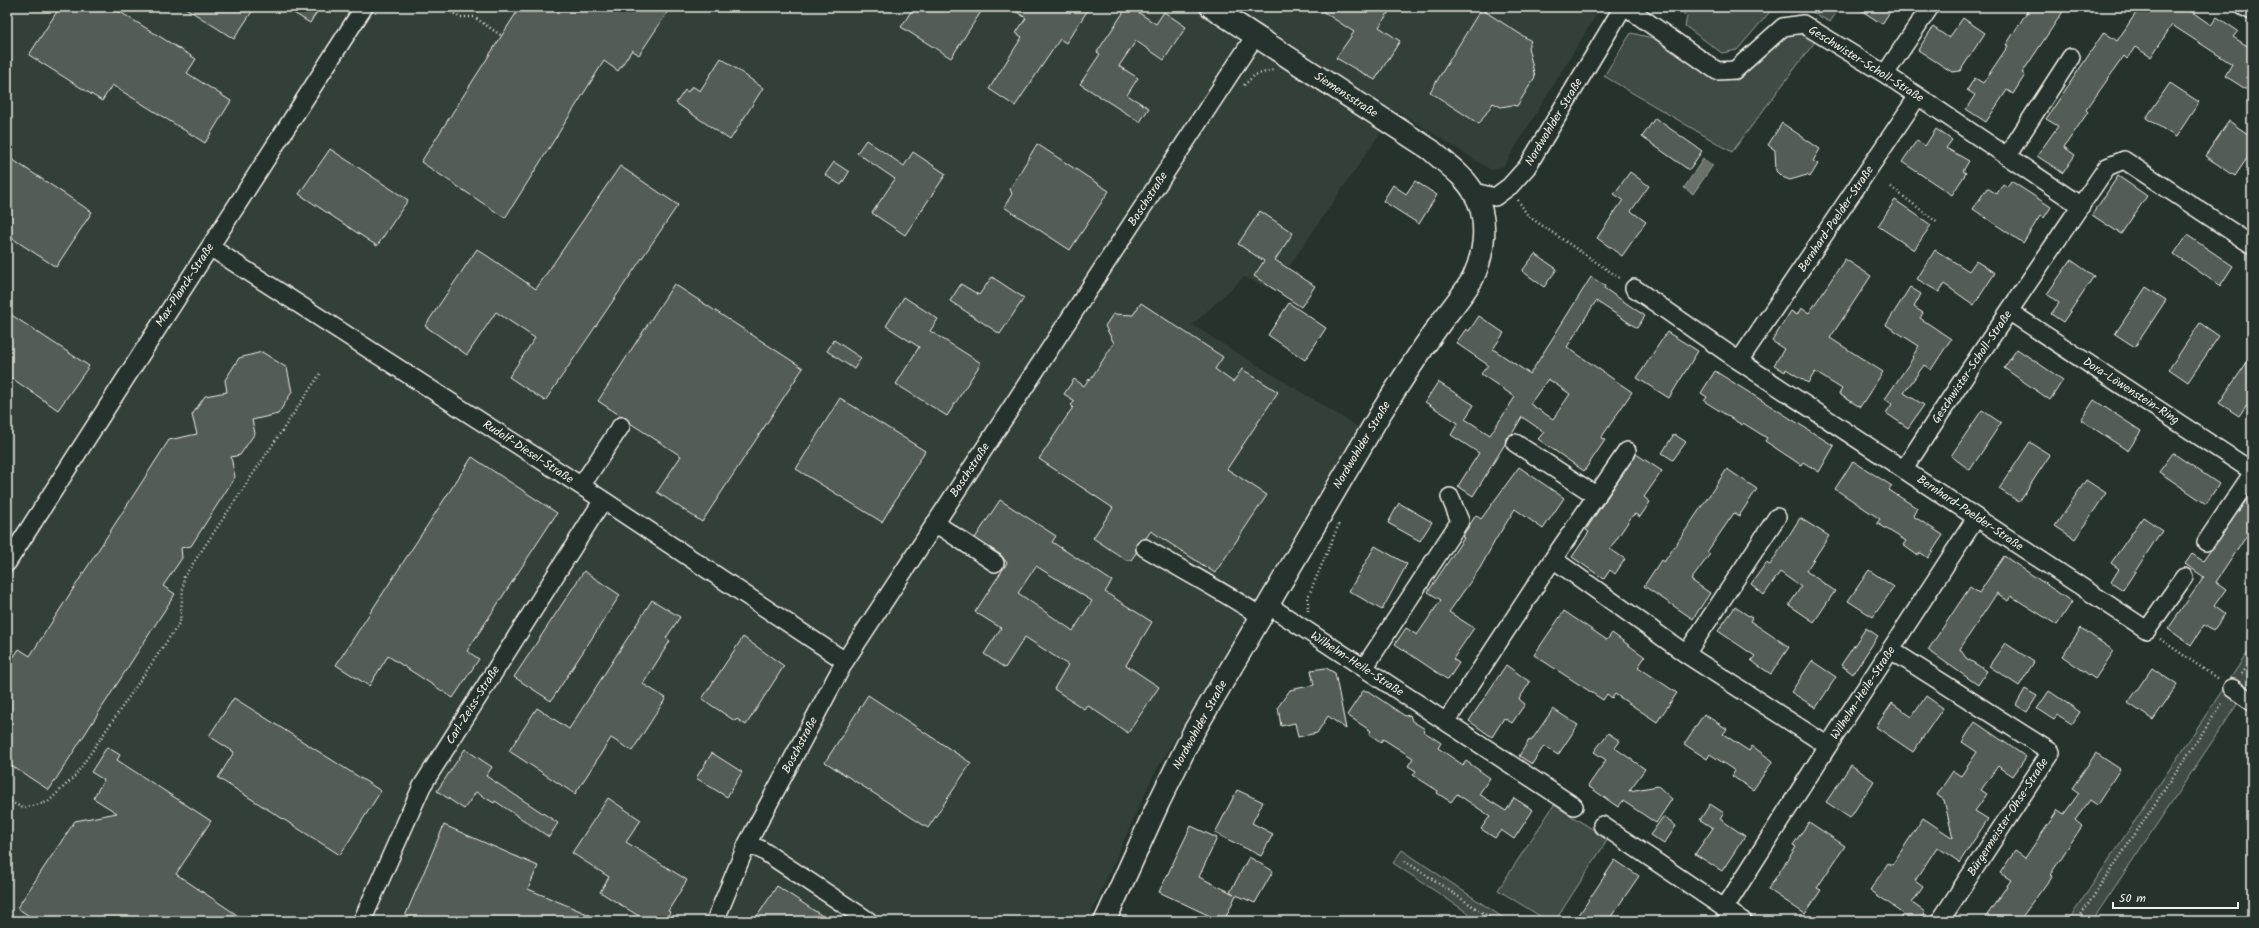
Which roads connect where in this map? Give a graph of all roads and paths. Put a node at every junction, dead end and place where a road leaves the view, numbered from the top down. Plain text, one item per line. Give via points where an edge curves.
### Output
1 (364, 7) edge
2 (444, 7) edge
3 (1211, 7) edge
4 (1625, 7) edge
5 (1930, 7) edge
6 (2244, 7) edge
7 (2252, 11) edge
8 (502, 36) dead end
9 (1255, 36) junction
10 (2071, 57) dead end
11 (1276, 69) dead end
12 (1885, 74) junction
13 (1239, 89) dead end
14 (1918, 96) junction
15 (2007, 156) junction
16 (1510, 186) junction
17 (1891, 187) dead end
18 (1474, 192) junction
19 (2081, 206) junction
20 (1938, 223) dead end
21 (2252, 245) edge
22 (210, 247) junction
23 (1634, 288) joint
24 (2010, 312) junction
25 (1739, 361) junction
26 (320, 374) dead end
27 (621, 426) dead end
28 (1515, 443) dead end
29 (1627, 451) dead end
30 (1904, 469) junction
31 (2252, 472) edge
32 (581, 486) junction
33 (1597, 496) junction
34 (1450, 497) dead end
35 (603, 500) junction
36 (1777, 517) dead end
37 (1976, 518) junction
38 (935, 523) junction
39 (2206, 542) dead end
40 (1145, 548) dead end
41 (1553, 559) junction
42 (7, 563) edge
43 (995, 563) dead end
44 (2184, 577) dead end
45 (1265, 611) junction
46 (2147, 630) junction
47 (1891, 650) junction
48 (1686, 654) junction
49 (2252, 658) edge
50 (845, 661) junction
51 (1364, 668) junction
52 (2232, 688) junction
53 (2252, 702) edge
54 (1446, 722) junction
55 (1828, 746) junction
56 (7, 800) edge
57 (1574, 806) dead end
58 (1602, 825) dead end
59 (747, 844) junction
60 (1405, 861) dead end
61 (1724, 909) junction
62 (362, 921) edge
63 (715, 921) edge
64 (868, 921) edge
65 (1105, 921) edge
66 (1495, 921) edge
67 (1743, 921) edge
68 (1940, 921) edge
69 (2077, 921) edge

1 - 22 street, Max-Planck-Straße
2 - 8 path via 459,17 474,16
3 - 9 main road, Siemensstraße
4 - 12 street, Geschwister-Scholl-Straße via 1717,70 1735,70 1783,27 1803,24
4 - 16 street, Nordwohlder Straße via 1527,167
5 - 12 street
6 - 7 street
9 - 18 main road, Siemensstraße via 1431,150
9 - 38 street, Boschstraße
10 - 15 street
11 - 13 path via 1255,75
12 - 14 street, Geschwister-Scholl-Straße
14 - 15 street, Geschwister-Scholl-Straße
14 - 25 street, Bernhard-Poelder-Straße
15 - 19 street, Geschwister-Scholl-Straße
16 - 18 street, Nordwohlder Straße via 1495,196
16 - 23 path via 1528,216
17 - 20 path
18 - 45 main road, Nordwohlder Straße via 1481,209 1483,224 1482,248 1472,278 1391,395
19 - 21 street, Geschwister-Scholl-Straße via 2107,167 2124,160
19 - 24 street, Geschwister-Scholl-Straße
22 - 32 street, Rudolf-Diesel-Straße
22 - 42 street, Max-Planck-Straße
23 - 25 street, Bernhard-Poelder-Straße
24 - 30 street, Geschwister-Scholl-Straße via 1989,339
24 - 31 street, Dora-Löwenstein-Ring
25 - 30 street, Bernhard-Poelder-Straße
26 - 56 path via 184,577 180,622 75,776 48,802 23,808
27 - 32 street
28 - 33 street
29 - 33 street
30 - 37 street, Bernhard-Poelder-Straße
31 - 39 street, Dora-Löwenstein-Ring
32 - 35 street, Rudolf-Diesel-Straße
33 - 41 street
34 - 51 street via 1460,521
35 - 50 street, Rudolf-Diesel-Straße
35 - 62 street, Carl-Zeiss-Straße via 422,786
36 - 48 street
37 - 46 street, Bernhard-Poelder-Straße
37 - 47 street, Wilhelm-Heile-Straße
38 - 43 street
38 - 50 street, Boschstraße
40 - 45 street, Wilhelm-Heile-Straße via 1210,587
41 - 48 street, Wilhelm-Heile-Straße
41 - 54 street
44 - 46 street
45 - 51 street, Wilhelm-Heile-Straße
45 - 65 main road, Nordwohlder Straße via 1194,731
46 - 52 path
47 - 55 street, Wilhelm-Heile-Straße
47 - 68 street, Bürgermeister-Ohse-Straße via 2051,752
48 - 55 street, Wilhelm-Heile-Straße
49 - 52 path
50 - 59 street, Boschstraße
51 - 54 street, Wilhelm-Heile-Straße
52 - 53 street
52 - 69 path
54 - 57 street, Wilhelm-Heile-Straße
55 - 61 street
58 - 61 street
59 - 63 street, Boschstraße
59 - 64 street via 762,850
60 - 66 path
61 - 67 street

